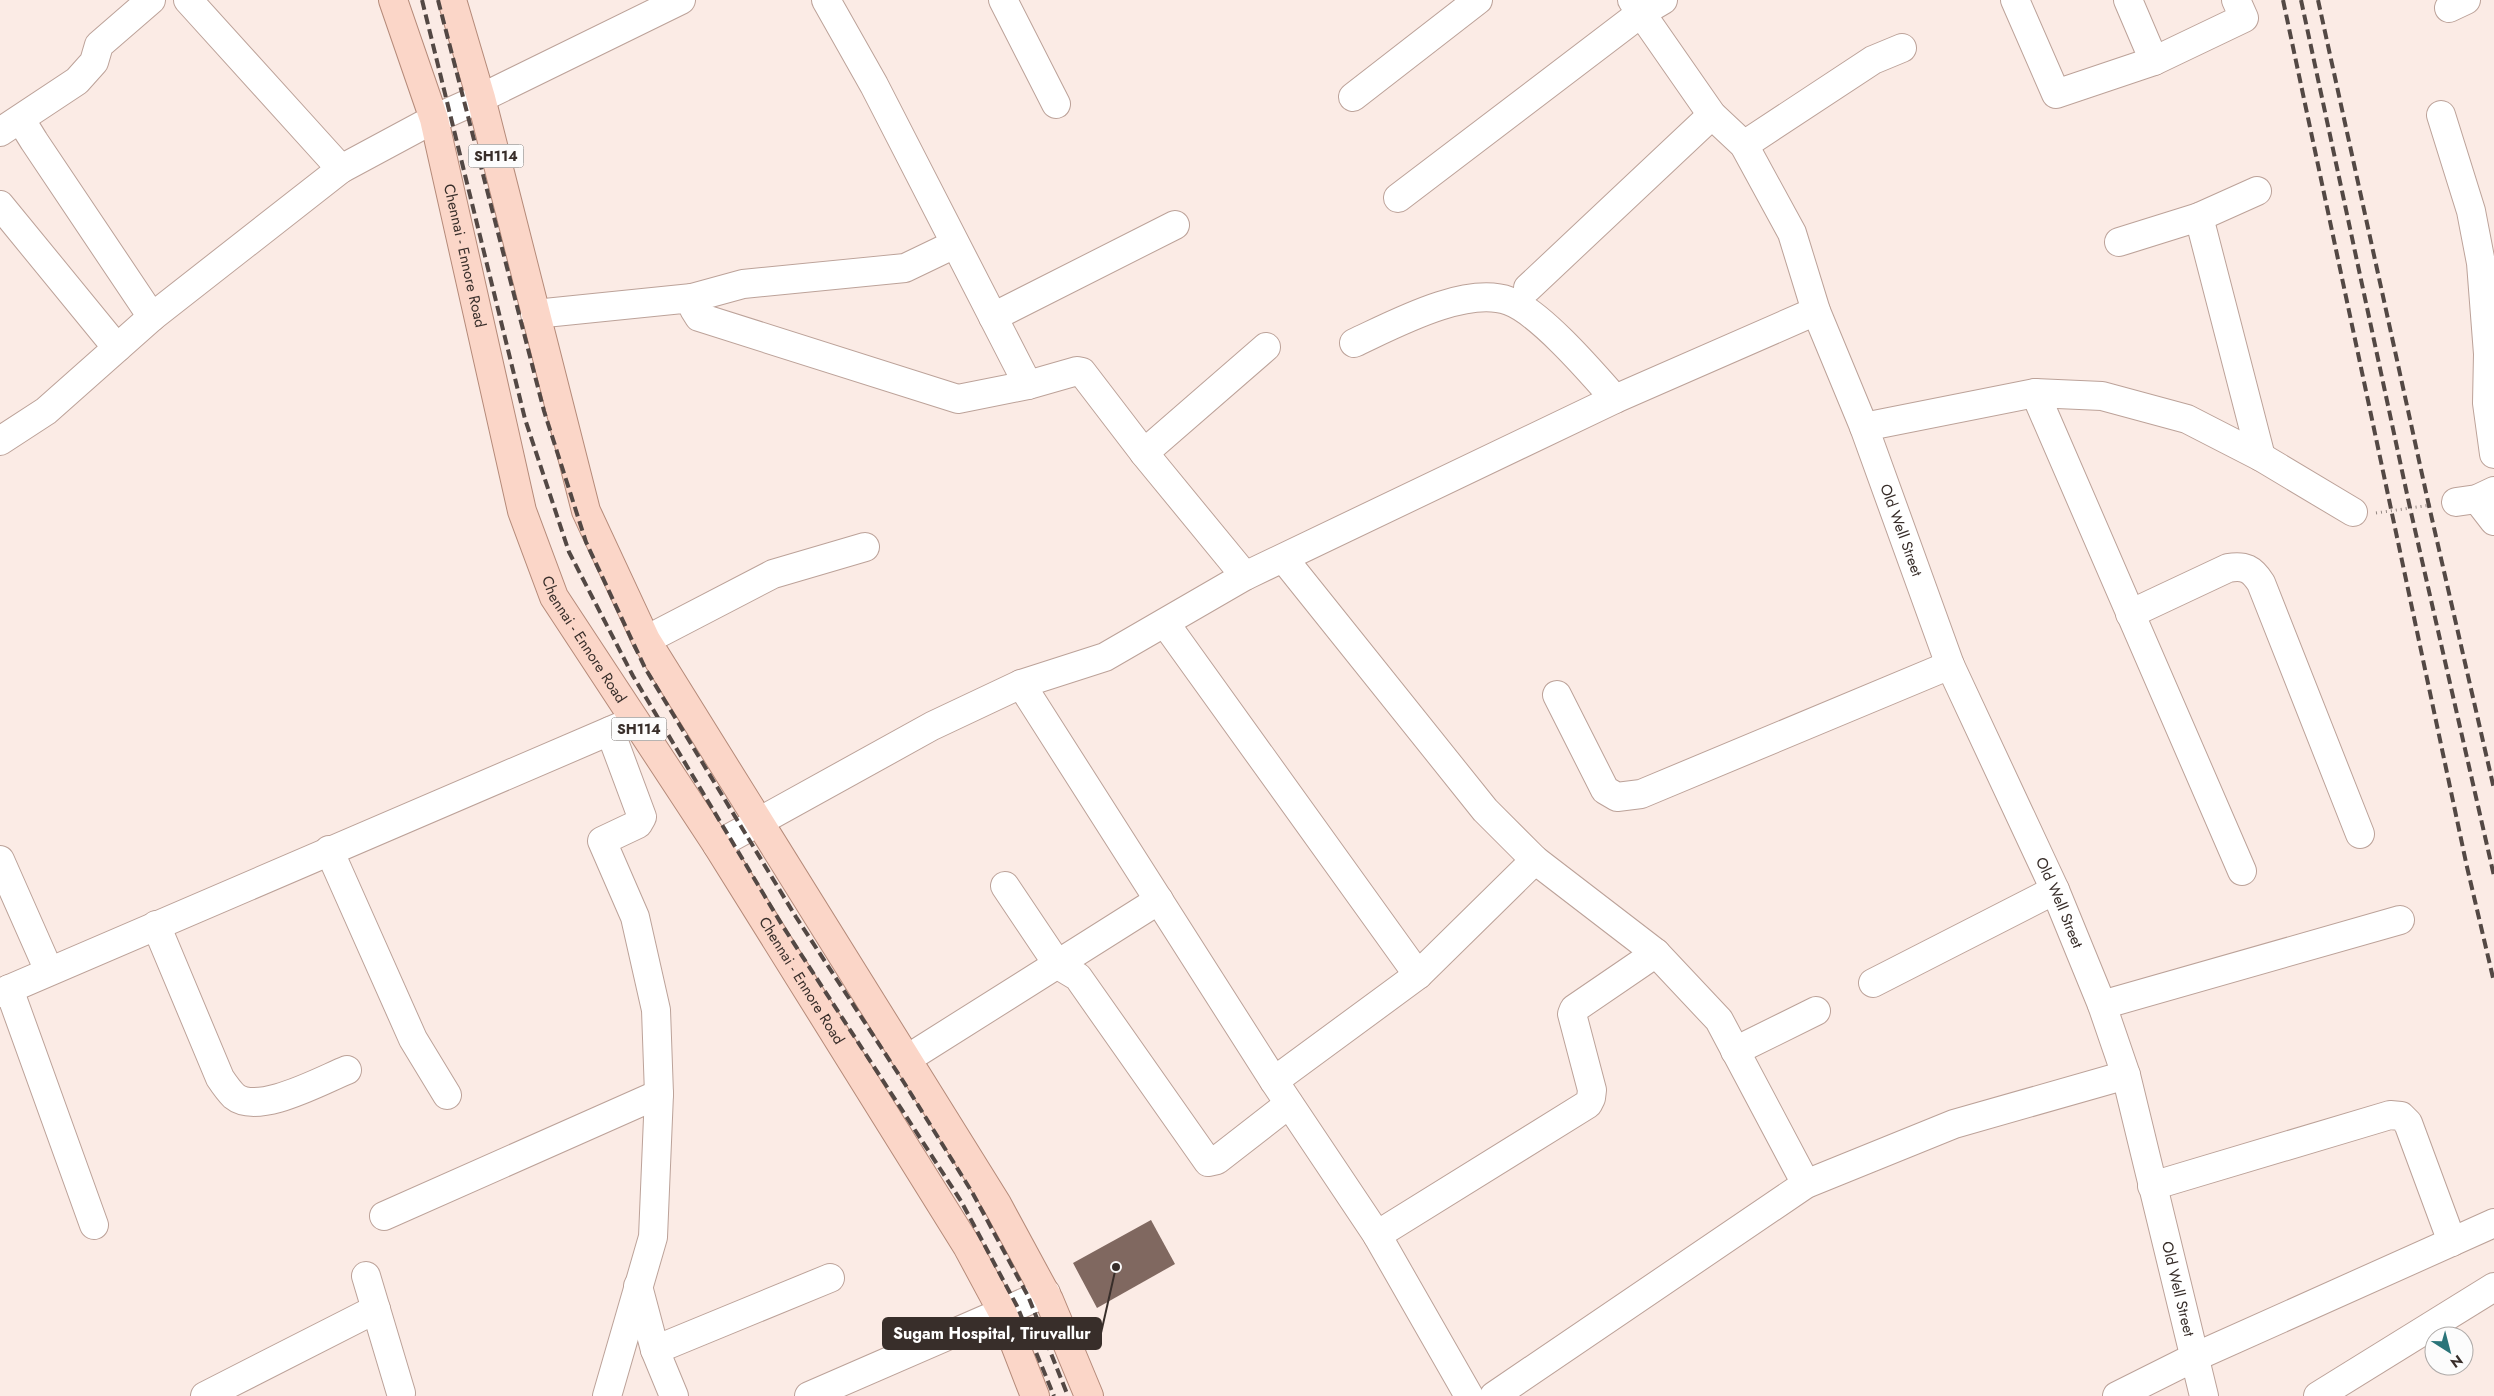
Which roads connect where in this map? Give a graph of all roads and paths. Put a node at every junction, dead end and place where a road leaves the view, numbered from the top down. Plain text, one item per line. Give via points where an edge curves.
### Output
1 (151, 0) edge
2 (188, 0) edge
3 (393, 0) edge
4 (452, 0) edge
5 (681, 0) edge
6 (826, 0) edge
7 (1003, 0) edge
8 (1478, 0) edge
9 (2015, 0) edge
10 (2128, 0) edge
11 (2236, 0) edge
12 (1645, 4) edge
13 (1902, 48) dead end
14 (2154, 61) junction
15 (1353, 97) dead end
16 (481, 98) junction
17 (1056, 104) dead end
18 (1712, 115) junction
19 (2441, 115) dead end
20 (434, 119) junction
21 (11, 126) edge
22 (1744, 145) junction
23 (341, 169) junction
24 (2256, 192) dead end
25 (1398, 198) dead end
26 (0, 205) edge
27 (2199, 217) junction
28 (1176, 225) dead end
29 (2119, 242) dead end
30 (956, 244) junction
31 (1528, 288) dead end
32 (692, 298) junction
33 (1816, 310) junction
34 (535, 314) junction
35 (152, 317) junction
36 (993, 317) junction
37 (1354, 343) dead end
38 (1266, 347) dead end
39 (117, 348) junction
40 (2491, 353) edge
41 (1028, 385) junction
42 (2035, 393) junction
43 (1616, 399) junction
44 (1864, 427) junction
45 (0, 441) edge
46 (1144, 453) junction
47 (2494, 454) edge
48 (2261, 457) junction
49 (2476, 497) edge
50 (2353, 512) joint
51 (2494, 521) edge
52 (865, 547) dead end
53 (1284, 559) junction
54 (1245, 576) junction
55 (2130, 614) junction
56 (1165, 623) junction
57 (646, 640) junction
58 (1950, 665) junction
59 (1021, 684) junction
60 (1557, 695) dead end
61 (622, 726) junction
62 (760, 823) junction
63 (2360, 834) dead end
64 (717, 844) junction
65 (329, 850) junction
66 (0, 860) edge
67 (1535, 860) junction
68 (2242, 871) dead end
69 (1005, 886) dead end
70 (2054, 890) junction
71 (1159, 900) junction
72 (2400, 920) dead end
73 (156, 925) junction
74 (1656, 953) junction
75 (1058, 965) junction
76 (49, 972) junction
77 (1418, 975) junction
78 (1872, 983) dead end
79 (4, 991) edge
80 (2102, 1005) junction
81 (1816, 1011) dead end
82 (1735, 1051) junction
83 (907, 1059) junction
84 (348, 1070) dead end
85 (2126, 1075) junction
86 (1274, 1081) junction
87 (447, 1094) dead end
88 (659, 1094) junction
89 (1289, 1104) junction
90 (1806, 1184) junction
91 (2152, 1186) junction
92 (384, 1216) dead end
93 (2494, 1223) edge
94 (94, 1225) dead end
95 (1376, 1235) junction
96 (2452, 1242) junction
97 (366, 1276) dead end
98 (830, 1278) dead end
99 (638, 1284) junction
100 (2494, 1288) edge
101 (1046, 1293) junction
102 (376, 1309) junction
103 (1002, 1311) junction
104 (655, 1350) junction
105 (2195, 1357) junction
106 (400, 1395) edge
107 (205, 1396) edge
108 (607, 1396) edge
109 (674, 1396) edge
110 (809, 1396) edge
111 (1035, 1396) edge
112 (1089, 1396) edge
113 (1469, 1396) edge
114 (1494, 1396) edge
115 (2117, 1396) edge
116 (2204, 1396) edge
117 (2318, 1396) edge

1 - 21 street via 99,44 94,62 77,81
2 - 23 street
3 - 20 main road, Chennai - Ennore Road / SH114
4 - 16 main road, SH114
5 - 16 street
6 - 30 street via 874,84
7 - 17 street
8 - 15 street
9 - 14 street via 2056,94
10 - 14 street
11 - 14 street via 2244,18
12 - 18 street, Old Well Street
12 - 25 street
13 - 22 street via 1873,60
16 - 20 street
16 - 34 main road, SH114
18 - 22 street, Old Well Street
18 - 31 street
19 - 40 street via 2471,212 2481,263
20 - 23 street
20 - 61 main road, Chennai - Ennore Road / SH114 via 522,511 554,597
21 - 35 street via 34,141
22 - 33 street, Old Well Street via 1792,233
23 - 35 street
24 - 27 street
26 - 39 street
27 - 29 street
27 - 48 street
28 - 36 street
30 - 32 street via 905,268 743,284
30 - 36 street
32 - 34 street
32 - 41 street via 699,316 958,399
33 - 43 street
33 - 44 street, Old Well Street
34 - 57 main road, SH114 via 586,511
35 - 39 street
36 - 41 street
37 - 43 street via 1404,319 1444,305 1470,299 1509,301 1526,311 1561,342
38 - 46 street
39 - 45 street via 46,411
40 - 47 street via 2487,404
41 - 46 street via 1082,372
42 - 44 street
42 - 48 street via 2102,396 2187,419
42 - 55 street
43 - 53 street
44 - 58 street, Old Well Street
46 - 54 street
48 - 50 street
49 - 50 path via 2373,513
49 - 51 street
52 - 57 street via 773,574
53 - 54 street
53 - 67 street via 1486,810
54 - 56 street
55 - 63 street via 2228,568 2240,566 2255,574 2265,592
55 - 68 street
56 - 59 street via 1105,658
56 - 77 street
57 - 62 main road, SH114
58 - 60 street via 1641,794 1616,797 1606,790
58 - 70 street, Old Well Street
59 - 62 street via 932,726
59 - 71 street
61 - 64 main road, Chennai - Ennore Road / SH114
61 - 65 street
61 - 88 street via 642,820 602,841 635,916 656,1010
62 - 64 street
62 - 83 main road, SH114
64 - 103 main road, Chennai - Ennore Road / SH114 via 967,1246
65 - 73 street
65 - 87 street via 413,1039
66 - 76 street
67 - 74 street
67 - 77 street
69 - 75 street
70 - 78 street
70 - 80 street, Old Well Street
71 - 75 street
71 - 86 street
72 - 80 street
73 - 76 street
73 - 84 street via 220,1078 235,1097 252,1103 271,1101
74 - 82 street via 1719,1020
74 - 95 street via 1574,1009 1572,1014 1592,1090 1588,1104
75 - 83 street
75 - 89 street via 1078,977 1208,1162 1217,1160
76 - 79 street
77 - 86 street
79 - 94 street
80 - 85 street, Old Well Street
81 - 82 street
82 - 90 street
83 - 101 main road, SH114 via 997,1204
85 - 90 street via 1954,1124
85 - 91 street, Old Well Street
86 - 89 street
88 - 92 street
88 - 99 street via 653,1237
89 - 95 street
90 - 114 street
91 - 96 street via 2390,1115 2401,1116 2408,1123
91 - 105 street, Old Well Street
93 - 96 street
95 - 113 street
96 - 105 street
97 - 102 street
98 - 104 street
99 - 104 street
99 - 108 street
100 - 117 street
101 - 103 street
101 - 112 main road, SH114
102 - 106 street
102 - 107 street
103 - 110 street
103 - 111 main road, Chennai - Ennore Road / SH114
104 - 109 street
105 - 115 street
105 - 116 street, Old Well Street

